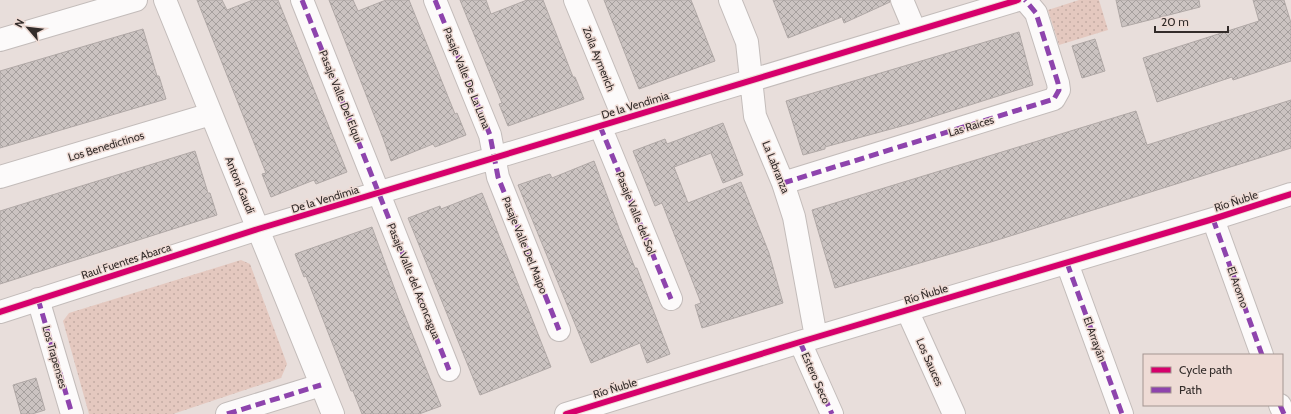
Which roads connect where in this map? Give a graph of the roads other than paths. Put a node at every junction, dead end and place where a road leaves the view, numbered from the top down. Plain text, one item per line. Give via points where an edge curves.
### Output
1 (136, 0) edge
2 (165, 0) edge
3 (302, 0) edge
4 (435, 0) edge
5 (575, 0) edge
6 (730, 0) edge
7 (902, 0) edge
8 (1018, 0) edge
9 (1025, 0) edge
10 (915, 31) junction
11 (0, 40) edge
12 (751, 81) junction
13 (211, 114) junction
14 (624, 119) junction
15 (600, 126) junction
16 (494, 158) junction
17 (0, 177) edge
18 (783, 183) junction
19 (379, 193) junction
20 (1291, 194) edge
21 (1213, 219) junction
22 (258, 229) junction
23 (1067, 263) junction
24 (38, 299) junction
25 (671, 299) dead end
26 (907, 310) junction
27 (0, 312) edge
28 (559, 330) dead end
29 (808, 340) junction
30 (1262, 354) edge
31 (449, 370) dead end
32 (321, 385) junction
33 (72, 414) edge
34 (227, 414) edge
35 (333, 414) edge
36 (566, 414) edge
37 (832, 414) edge
38 (954, 414) edge
39 (1122, 414) edge

1 - 11 street
2 - 13 street, Antoni Gaudí
3 - 19 street, Pasaje Valle Del Elqui
4 - 16 street, Pasaje Valle De La Luna via 490,135
5 - 14 street, Zoila Aymerich
6 - 12 street, La Labranza via 747,42
7 - 10 street
8 - 10 street, De la Vendimia
9 - 18 street, Las Raices via 1036,13 1058,83 1060,90 1054,100
10 - 12 street, De la Vendimia
12 - 14 street, De la Vendimia
12 - 18 street, La Labranza via 755,116
13 - 17 street, Los Benedictinos
13 - 22 street, Antoni Gaudí
14 - 15 street, De la Vendimia
15 - 16 street, De la Vendimia
15 - 25 street, Pasaje Valle del Sol
16 - 19 street, De la Vendimia
16 - 28 street, Pasaje Valle Del Maipo via 500,184
18 - 29 street, La Labranza via 800,244
19 - 22 street, De la Vendimia
19 - 31 street, Pasaje Valle del Aconcagua
20 - 21 street, Río Ñuble
21 - 23 street, Río Ñuble
21 - 30 street, El Aromo
22 - 24 street, Raul Fuentes Abarca
22 - 32 street, Antoni Gaudí
23 - 26 street, Río Ñuble
23 - 39 street, El Arrayán
24 - 27 street, Raul Fuentes Abarca
24 - 33 street, Los Trapenses
26 - 29 street, Río Ñuble
26 - 38 street, Los Sauces
29 - 36 street, Río Ñuble
29 - 37 street, Estero Seco
32 - 34 street
32 - 35 street, Antoni Gaudí

